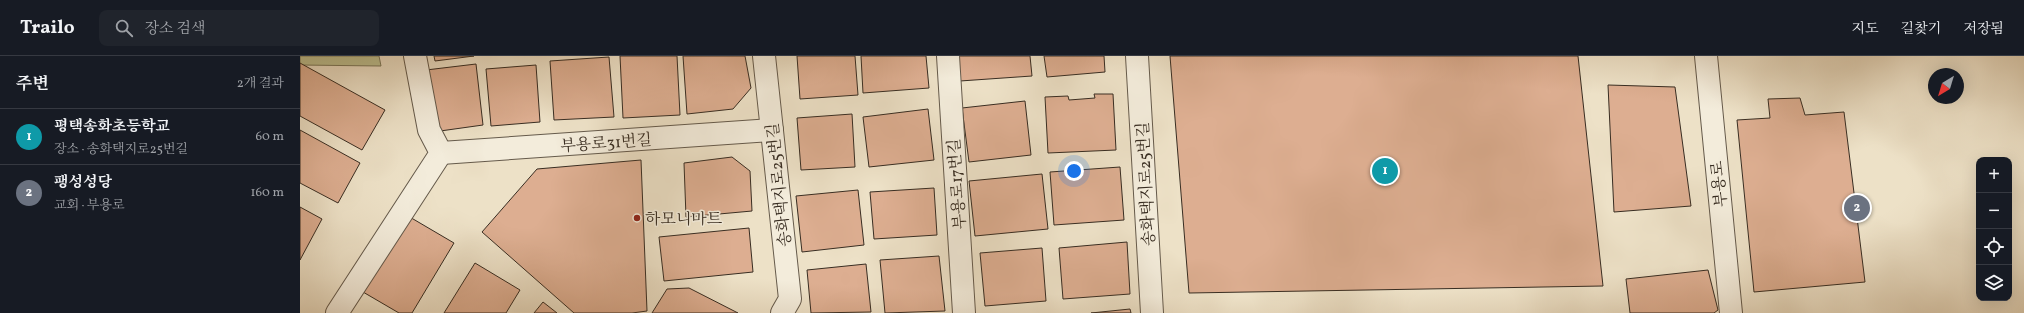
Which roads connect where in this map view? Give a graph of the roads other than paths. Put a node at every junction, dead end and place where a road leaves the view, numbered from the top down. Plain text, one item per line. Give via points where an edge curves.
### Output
1 (415, 56) edge
2 (764, 56) edge
3 (948, 56) edge
4 (1137, 56) edge
5 (1706, 56) edge
6 (772, 130) junction
7 (441, 153) junction
8 (337, 313) edge
9 (782, 313) edge
10 (964, 313) edge
11 (1152, 313) edge
12 (1731, 313) edge

1 - 7 street via 429,130
2 - 6 street, 송화택지로25번길
3 - 10 street, 부용로17번길
4 - 11 street, 송화택지로25번길
5 - 12 street, 부용로
6 - 7 street, 부용로31번길
6 - 9 street, 송화택지로25번길 via 790,300
7 - 8 street

